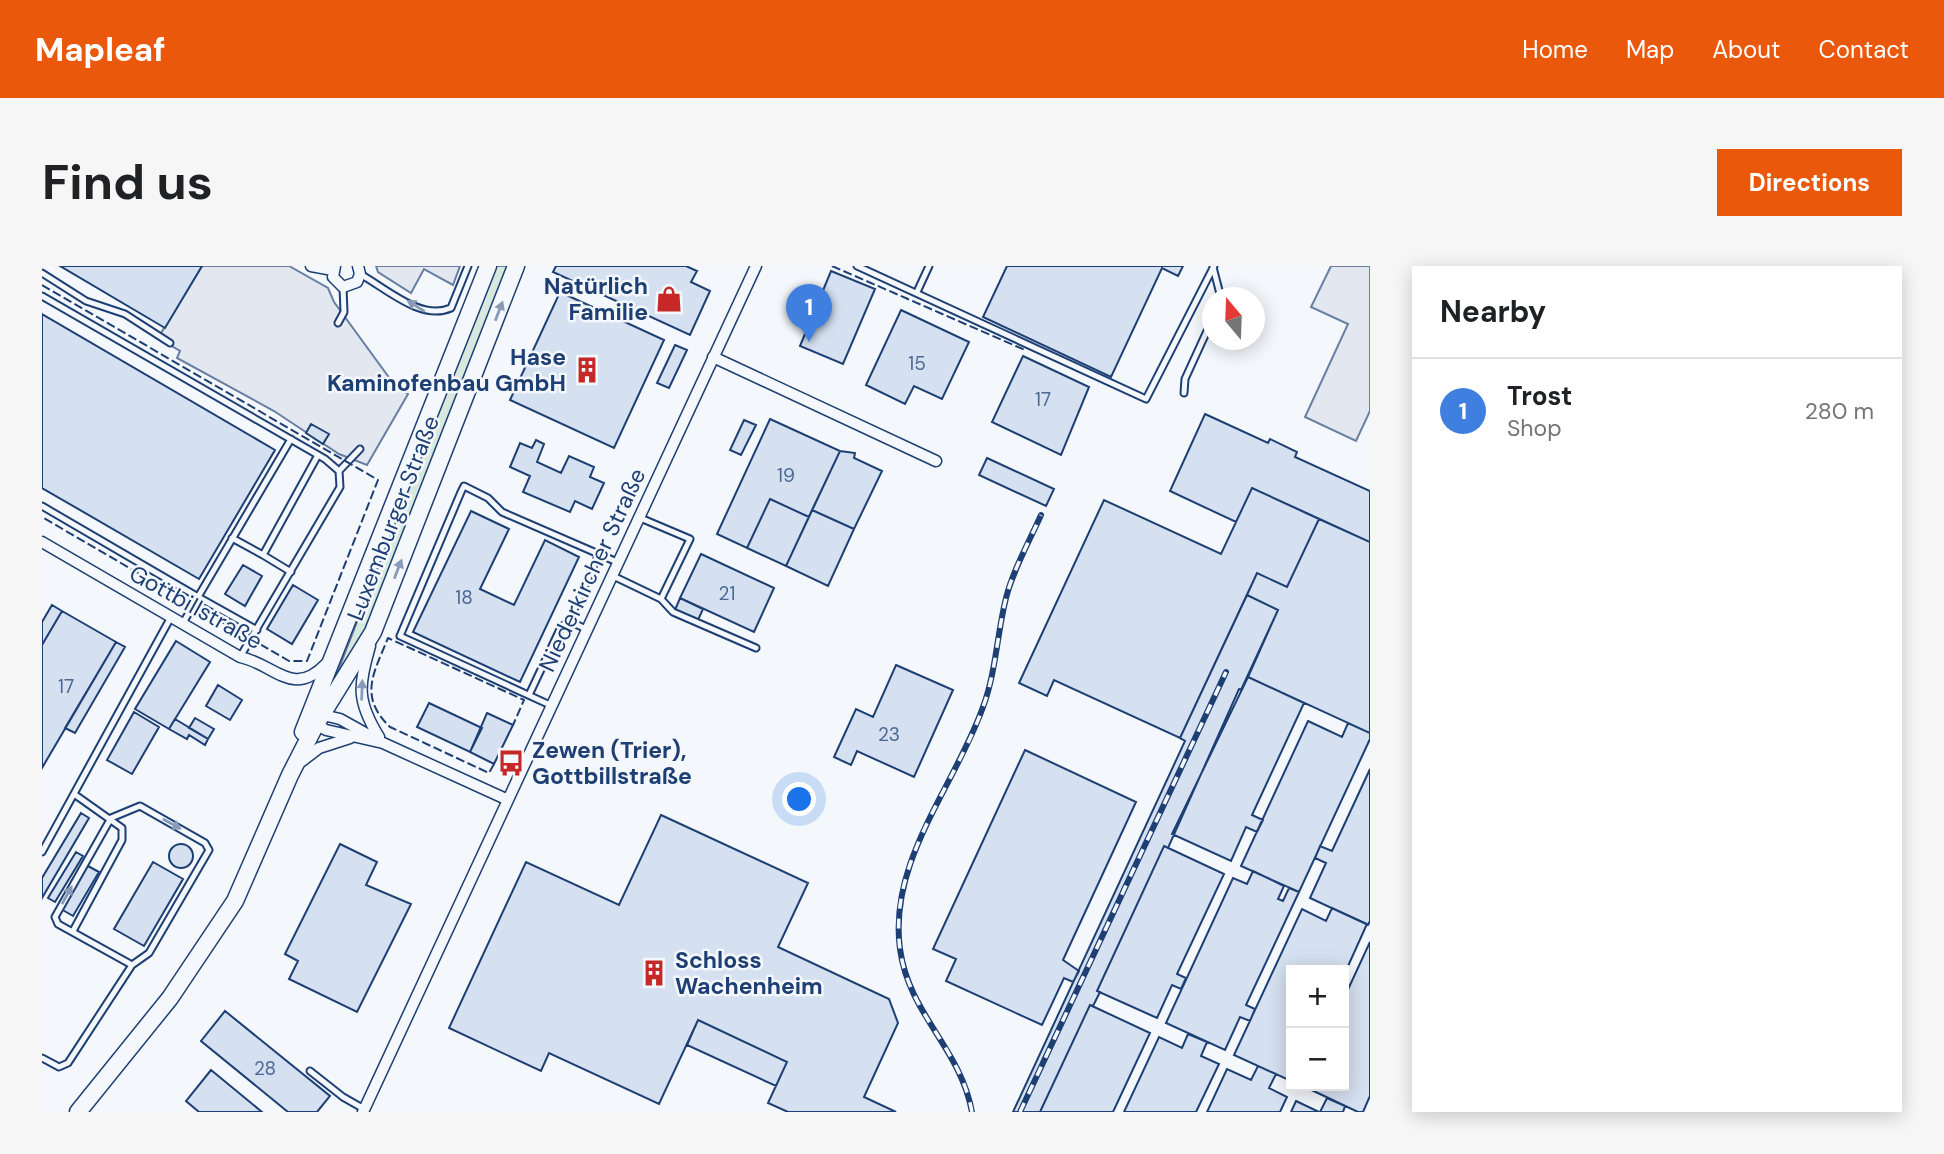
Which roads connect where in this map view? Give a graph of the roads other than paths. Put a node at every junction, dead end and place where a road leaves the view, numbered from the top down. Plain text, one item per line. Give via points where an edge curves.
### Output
1 (311, 266) edge
2 (468, 266) edge
3 (488, 266) edge
4 (516, 266) edge
5 (756, 266) edge
6 (858, 266) edge
7 (929, 266) edge
8 (1213, 266) edge
9 (334, 268) edge
10 (359, 270) edge
11 (42, 272) edge
12 (343, 287) junction
13 (1218, 287) edge
14 (917, 292) junction
15 (42, 296) edge
16 (338, 323) dead end
17 (170, 343) dead end
18 (1202, 343) edge
19 (713, 358) junction
20 (1184, 393) dead end
21 (291, 439) junction
22 (360, 449) dead end
23 (318, 455) junction
24 (936, 461) dead end
25 (339, 471) junction
26 (42, 506) edge
27 (638, 517) junction
28 (232, 538) junction
29 (42, 542) edge
30 (599, 554) junction
31 (263, 555) junction
32 (617, 562) junction
33 (291, 572) junction
34 (611, 575) junction
35 (198, 597) junction
36 (661, 599) junction
37 (171, 617) junction
38 (569, 621) junction
39 (182, 624) junction
40 (586, 629) junction
41 (257, 630) junction
42 (373, 632) junction
43 (756, 648) dead end
44 (240, 657) junction
45 (331, 659) junction
46 (529, 695) junction
47 (550, 705) junction
48 (316, 718) junction
49 (352, 738) junction
50 (383, 743) junction
51 (290, 775) junction
52 (74, 794) junction
53 (506, 799) junction
54 (111, 818) junction
55 (42, 852) edge
56 (73, 931) junction
57 (132, 965) junction
58 (42, 1058) edge
59 (310, 1072) dead end
60 (363, 1111) edge
61 (78, 1112) edge

1 - 9 street
2 -> 10 lane via 452,308 439,313 426,312
3 - 45 main road, Luxemburger Straße
42 -> 4 main road, Luxemburger Straße
5 - 19 street, Niederkircher Straße
6 - 14 lane
7 - 14 lane
8 - 13 lane
8 - 14 lane via 1146,399
9 - 12 street via 333,277
10 - 12 street via 354,285
11 - 17 lane via 86,301 125,314
12 - 16 lane via 344,312
15 - 21 lane
18 - 20 lane via 1185,379
19 - 24 street
19 - 27 street, Niederkircher Straße
21 - 23 lane
21 - 28 lane
22 - 25 lane
23 - 25 lane
23 - 31 lane
25 - 33 lane via 340,487
26 - 35 lane
27 - 32 street, Niederkircher Straße
27 - 36 lane via 690,539
28 - 31 lane
28 - 35 lane
29 - 37 street, Gottbillstraße
30 - 32 lane
30 - 38 lane
30 - 46 lane via 502,512 474,490 464,486 461,492 400,636
31 - 33 lane
32 - 34 street, Niederkircher Straße
33 - 41 lane
34 - 36 lane
34 - 40 street, Niederkircher Straße
35 - 39 lane
35 - 41 lane
36 - 43 lane via 673,612
37 - 39 street, Gottbillstraße
37 - 52 lane
38 - 40 lane
38 - 46 lane via 559,629
39 - 44 street, Gottbillstraße
40 - 47 street, Niederkircher Straße
41 - 44 lane
42 - 48 main road, Luxemburger Straße
50 -> 42 street via 360,692
44 - 45 street, Gottbillstraße via 298,680 314,675
45 - 48 main road, Luxemburger Straße
46 - 47 lane
47 - 53 street, Niederkircher Straße
48 - 49 street
48 - 50 street via 370,734
48 - 51 main road, Luxemburger Straße
49 - 50 street
49 - 51 street via 314,750
50 - 53 street
51 - 61 main road, Luxemburger Straße via 235,901 170,998
52 - 54 lane
52 - 55 lane
53 - 60 street, Niederkircher Straße
54 - 56 lane via 122,828 122,840
56 -> 54 lane via 55,917
54 -> 57 lane via 139,806 205,843 209,850 149,953
56 - 57 lane
57 - 58 lane via 68,1063 59,1067
59 - 60 lane

